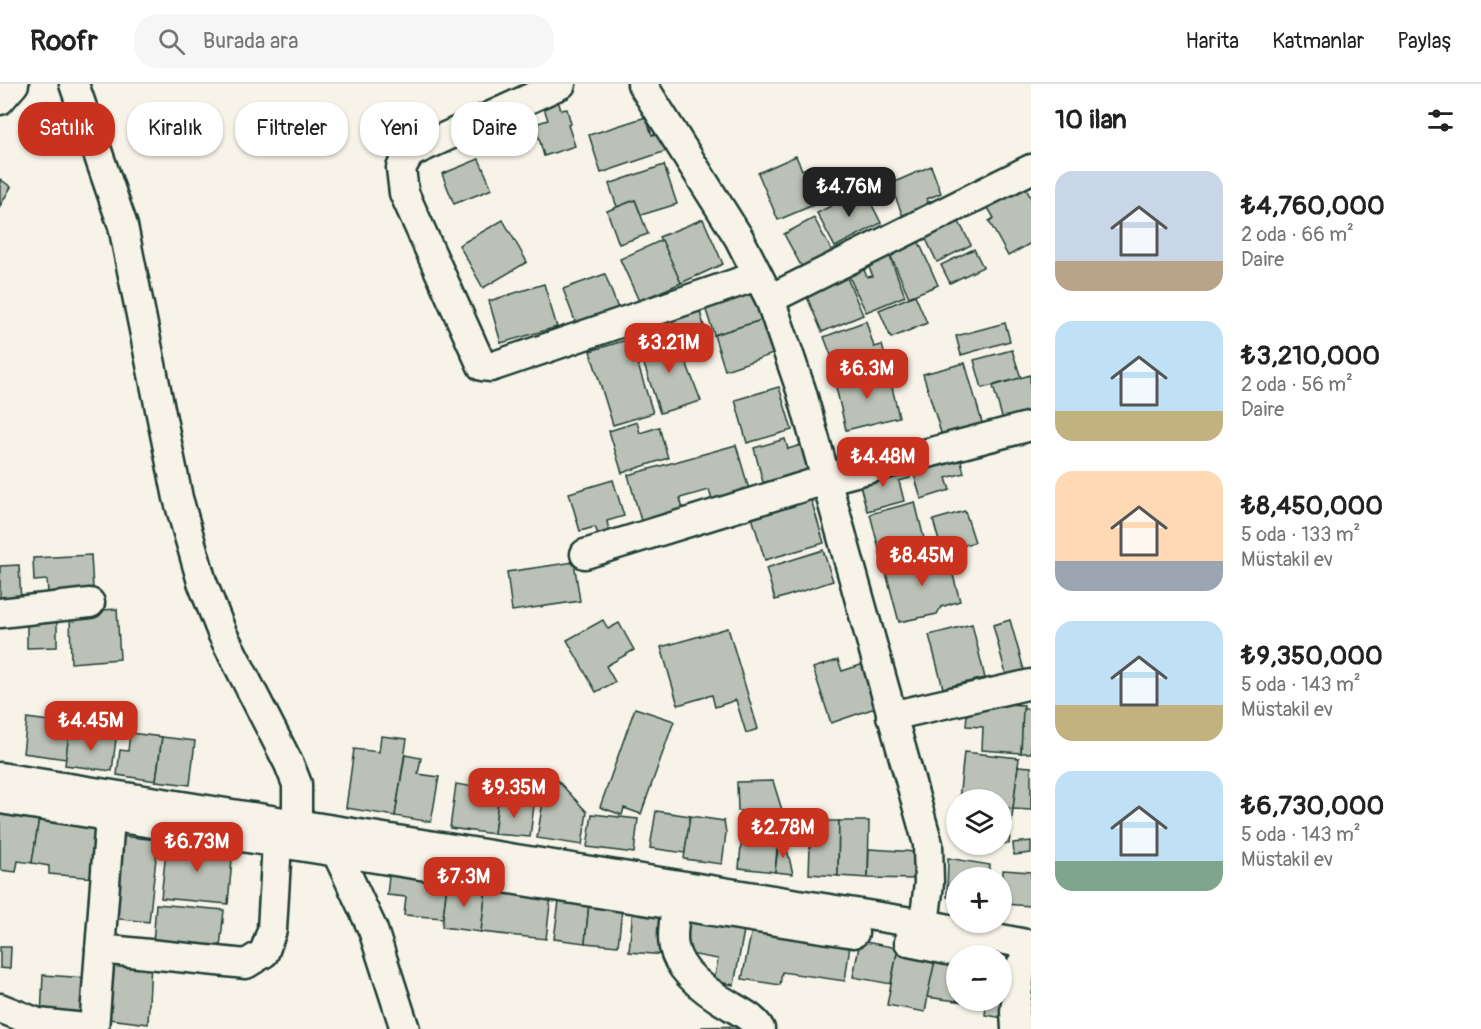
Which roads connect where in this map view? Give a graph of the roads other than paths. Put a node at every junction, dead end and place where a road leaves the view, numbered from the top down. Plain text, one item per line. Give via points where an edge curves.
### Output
1 (14, 84) edge
2 (74, 84) edge
3 (561, 84) edge
4 (642, 84) edge
5 (0, 100) edge
6 (1031, 169) edge
7 (763, 287) junction
8 (1031, 426) edge
9 (825, 480) junction
10 (585, 554) dead end
11 (90, 603) dead end
12 (0, 613) edge
13 (1031, 684) edge
14 (891, 716) junction
15 (0, 777) edge
16 (0, 799) edge
17 (110, 818) junction
18 (304, 835) junction
19 (676, 905) junction
20 (922, 934) junction
21 (950, 945) edge
22 (100, 949) junction
23 (1021, 960) edge
24 (0, 1008) edge
25 (405, 1029) edge
26 (760, 1029) edge
27 (1016, 1029) edge

1 - 5 street
2 - 18 street via 123,226 178,498 202,582 222,633 289,764 297,784
3 - 7 street via 410,153 401,168 404,192 482,366 491,368
4 - 7 street via 739,238
6 - 7 street
7 - 9 street via 801,390
8 - 9 street
9 - 10 street
9 - 14 street
11 - 12 street
13 - 14 street
14 - 20 street via 928,844 929,883
15 - 18 street
16 - 17 street
17 - 18 street
17 - 22 street
18 - 19 street
18 - 20 street
18 - 22 street via 264,953 246,964
18 - 25 street via 373,930
19 - 20 street
19 - 26 street via 673,945 677,958 714,996 747,1015
20 - 21 street
20 - 23 street
22 - 24 street via 94,1029 38,1023
23 - 27 street

